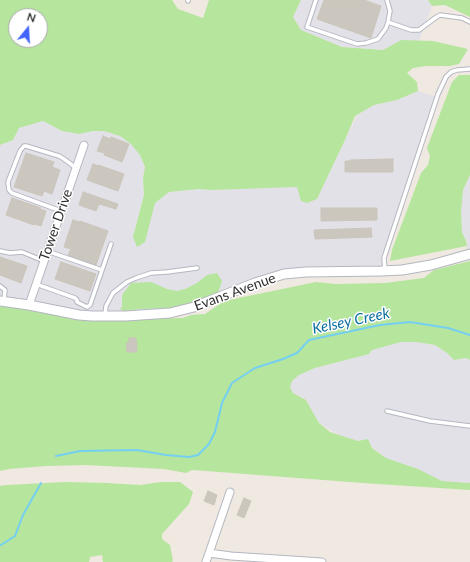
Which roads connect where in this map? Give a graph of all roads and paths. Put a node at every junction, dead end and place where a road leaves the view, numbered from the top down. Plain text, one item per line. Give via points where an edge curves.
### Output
1 (316, 0) edge
2 (387, 0) edge
3 (388, 22) junction
4 (470, 22) edge
5 (470, 69) edge
6 (84, 145) dead end
7 (76, 168) junction
8 (61, 211) junction
9 (111, 244) dead end
10 (0, 251) edge
11 (48, 251) junction
12 (470, 254) edge
13 (44, 261) junction
14 (197, 268) dead end
15 (102, 270) junction
16 (385, 271) junction
17 (36, 284) junction
18 (0, 286) edge
19 (2, 301) edge
20 (29, 305) junction
21 (105, 316) junction
22 (387, 411) dead end
23 (470, 426) edge
24 (230, 492) dead end
25 (209, 553) junction
26 (206, 562) edge
27 (322, 562) edge

1 - 3 lane via 307,27 358,44 378,39
2 - 3 lane via 390,11
3 - 4 lane via 419,30 440,15 462,18
5 - 16 lane via 451,72 438,94 384,258
6 - 7 street, Tower Drive
7 - 8 street, Tower Drive
7 - 8 lane via 59,156 24,146 8,182 12,193
8 - 11 street, Tower Drive
9 - 15 lane
10 - 13 lane via 22,252
11 - 13 street, Tower Drive
11 - 15 lane
12 - 16 street, Evans Avenue via 419,268
13 - 17 street, Tower Drive
14 - 21 lane via 151,273 126,282 113,293 106,306
15 - 17 lane via 88,307 77,302 75,298
16 - 21 street, Evans Avenue via 284,274 181,311 153,315
17 - 20 street, Tower Drive
18 - 19 lane via 5,290
19 - 20 street, Evans Avenue
20 - 21 street, Evans Avenue via 79,315
22 - 23 lane via 430,421
24 - 25 street
25 - 26 street
25 - 27 street

